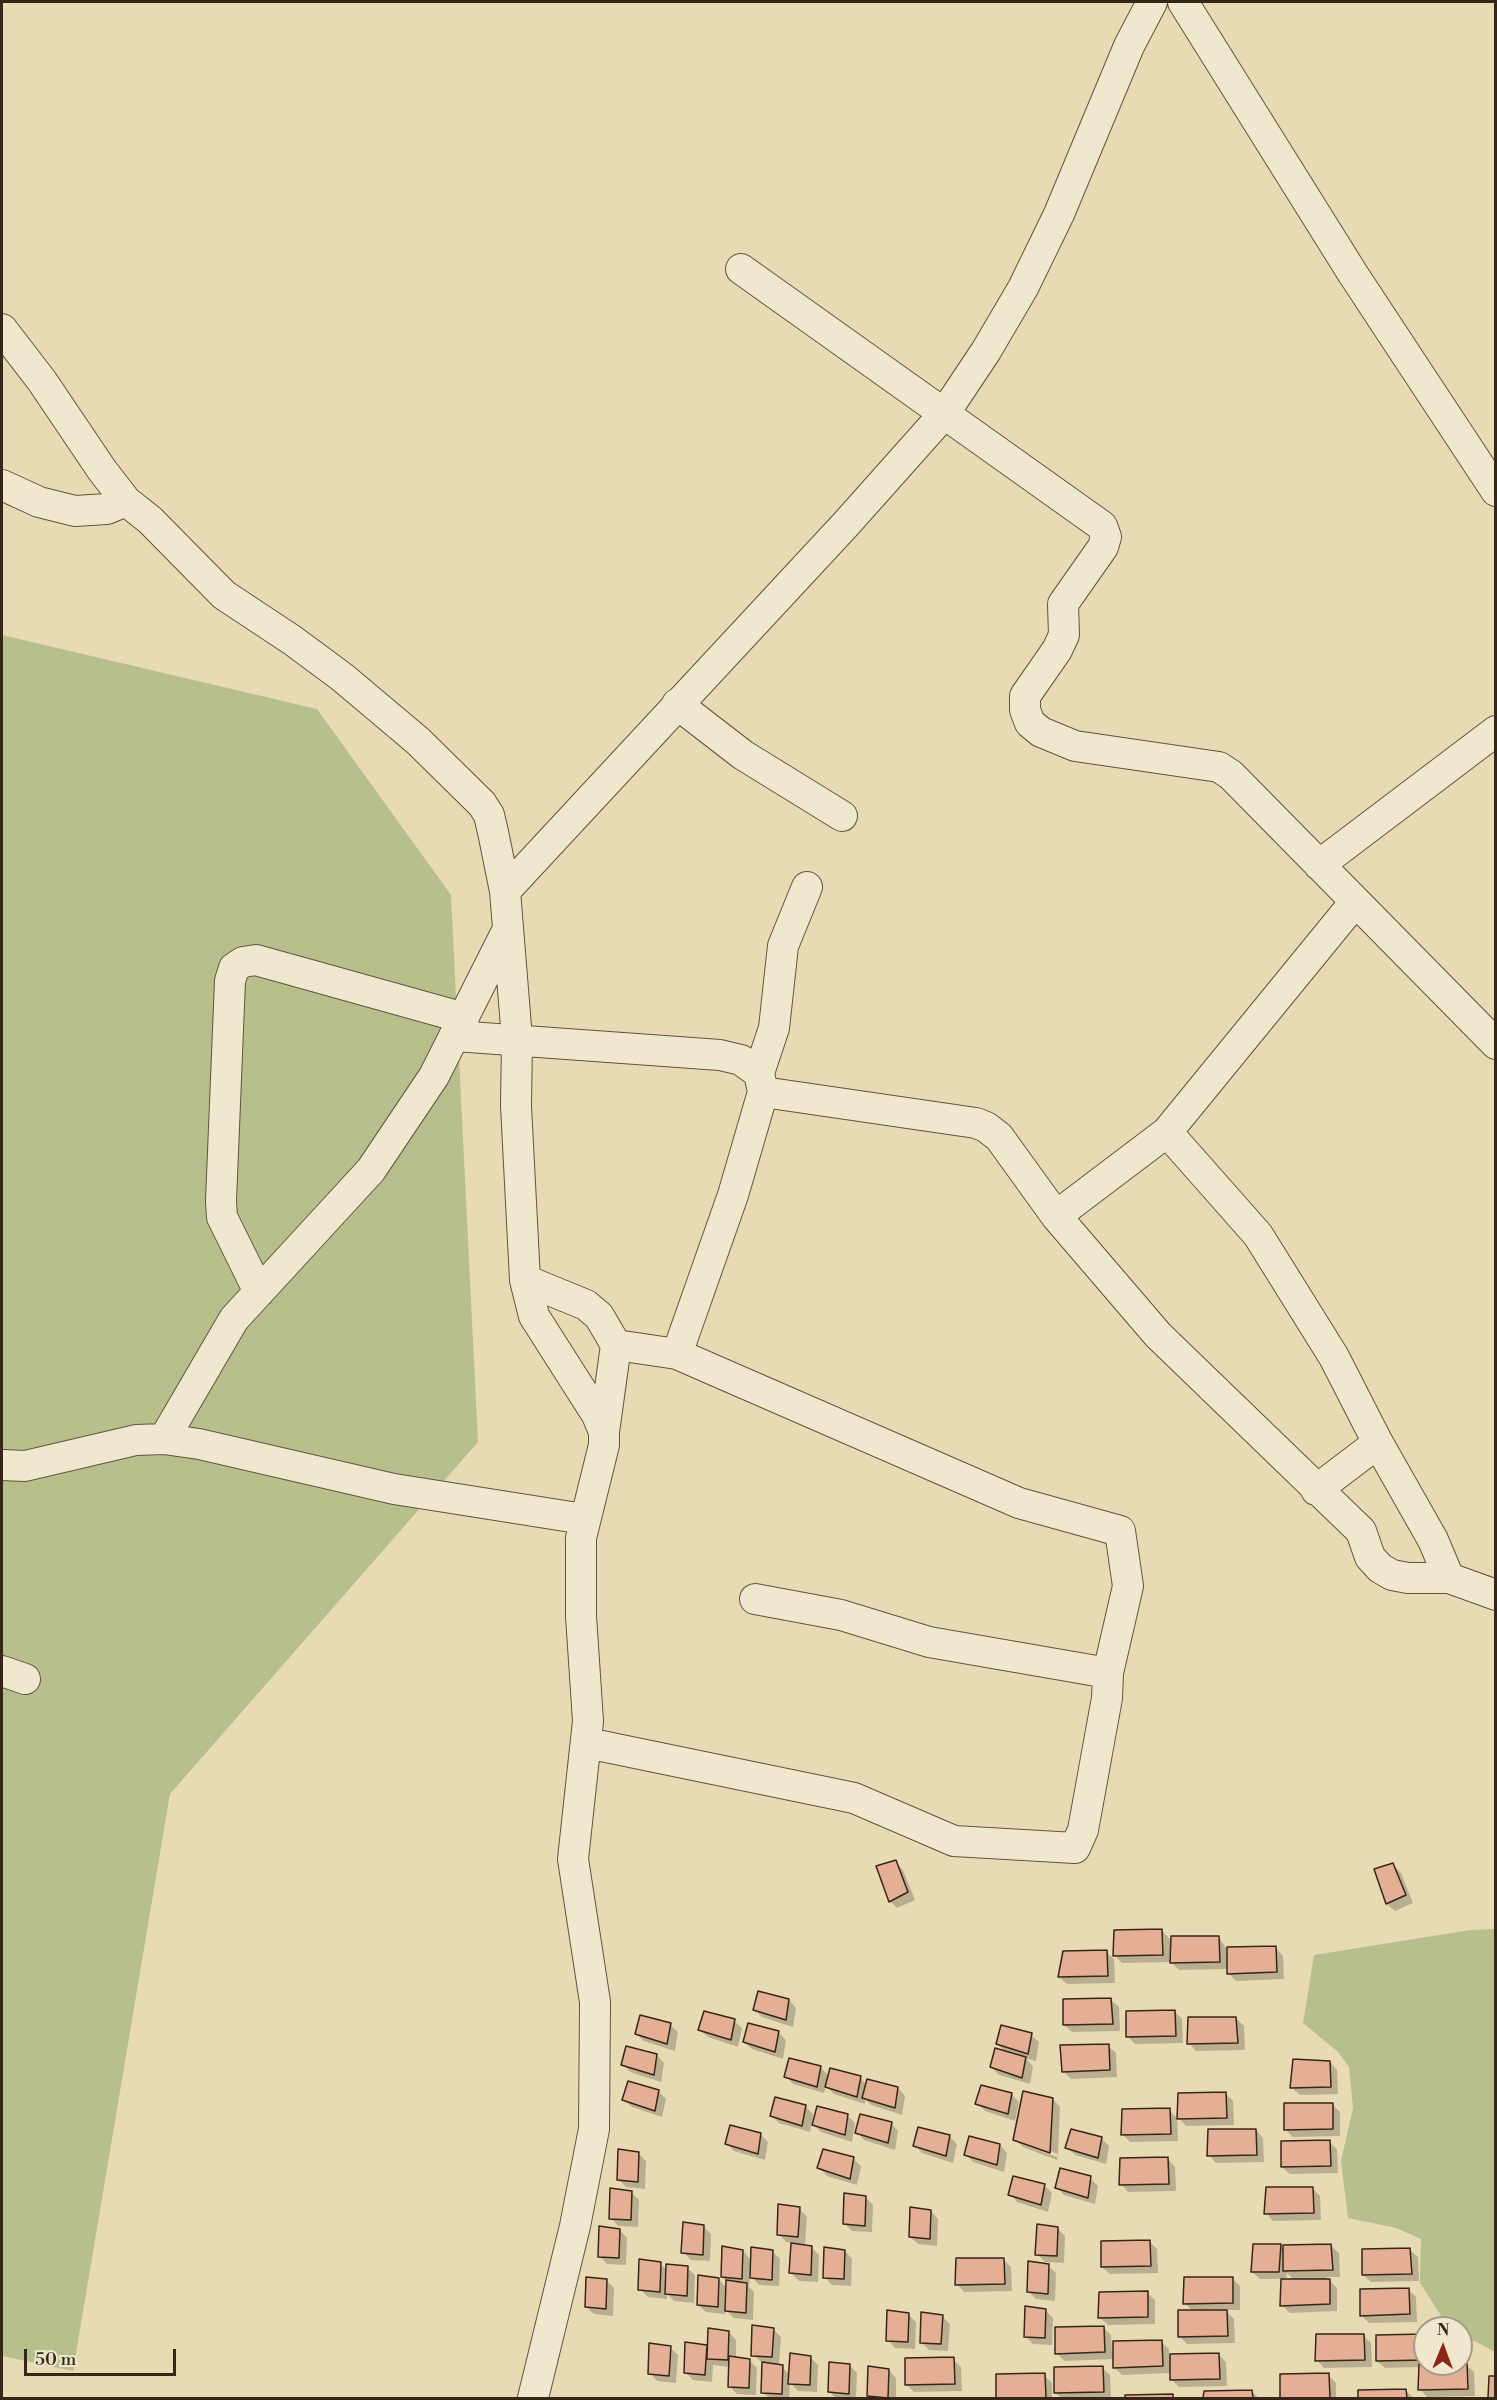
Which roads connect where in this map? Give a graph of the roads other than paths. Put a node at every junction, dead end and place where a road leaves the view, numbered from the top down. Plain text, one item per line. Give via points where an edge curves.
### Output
1 (1152, 2) edge
2 (1183, 2) edge
3 (741, 269) dead end
4 (2, 329) edge
5 (944, 414) junction
6 (2, 485) edge
7 (1496, 491) edge
8 (126, 501) junction
9 (677, 704) junction
10 (1496, 731) edge
11 (842, 816) dead end
12 (1319, 865) junction
13 (807, 887) dead end
14 (505, 891) junction
15 (1355, 902) junction
16 (508, 929) junction
17 (459, 1027) junction
18 (517, 1039) junction
19 (1496, 1044) edge
20 (761, 1083) junction
21 (1167, 1132) junction
22 (1056, 1216) junction
23 (525, 1280) junction
24 (259, 1292) junction
25 (616, 1345) junction
26 (677, 1354) junction
27 (604, 1432) junction
28 (164, 1439) junction
29 (1378, 1443) junction
30 (2, 1465) edge
31 (1316, 1490) junction
32 (584, 1519) junction
33 (1449, 1578) junction
34 (1496, 1595) edge
35 (755, 1599) dead end
36 (1108, 1673) junction
37 (587, 1743) junction
38 (533, 2398) edge

1 - 5 street via 1023,288
2 - 7 street via 1353,274
3 - 5 street
4 - 8 street
5 - 9 street
5 - 12 street via 1102,525 1106,537 1063,604 1064,635 1058,650 1025,696 1030,723 1041,732 1075,746 1219,766
6 - 8 street via 39,502 75,511 107,509
8 - 14 street via 224,595 342,677 418,741 482,804 489,816
9 - 11 street via 743,755
9 - 14 street
10 - 12 street
12 - 15 street
13 - 20 street via 783,946 774,1028
14 - 16 street
15 - 19 street
15 - 21 street
16 - 17 street
16 - 18 street
17 - 18 street
17 - 24 street via 434,1076 371,1170
17 - 24 street via 256,960 234,968 230,981 222,1217
18 - 20 street via 720,1055 741,1060
18 - 23 street via 516,1106
20 - 22 street via 987,1127 999,1137
20 - 26 street via 733,1195
21 - 22 street
21 - 29 street via 1258,1235 1334,1358
22 - 31 street via 1158,1335
23 - 25 street via 586,1305 599,1316
23 - 27 street via 534,1316
24 - 28 street via 234,1318
25 - 26 street
25 - 27 street
26 - 36 street via 1019,1503 1120,1531 1128,1586
27 - 32 street
28 - 30 street via 136,1440 25,1466
28 - 32 street via 394,1489
29 - 31 street
29 - 33 street via 1433,1540
31 - 33 street via 1361,1531 1370,1557 1380,1569 1408,1578
32 - 37 street via 581,1616 588,1691
33 - 34 street
35 - 36 street via 841,1615 929,1642
36 - 37 street via 1083,1830 1075,1848 954,1841 854,1798
37 - 38 street via 573,1859 595,2002 594,2129

